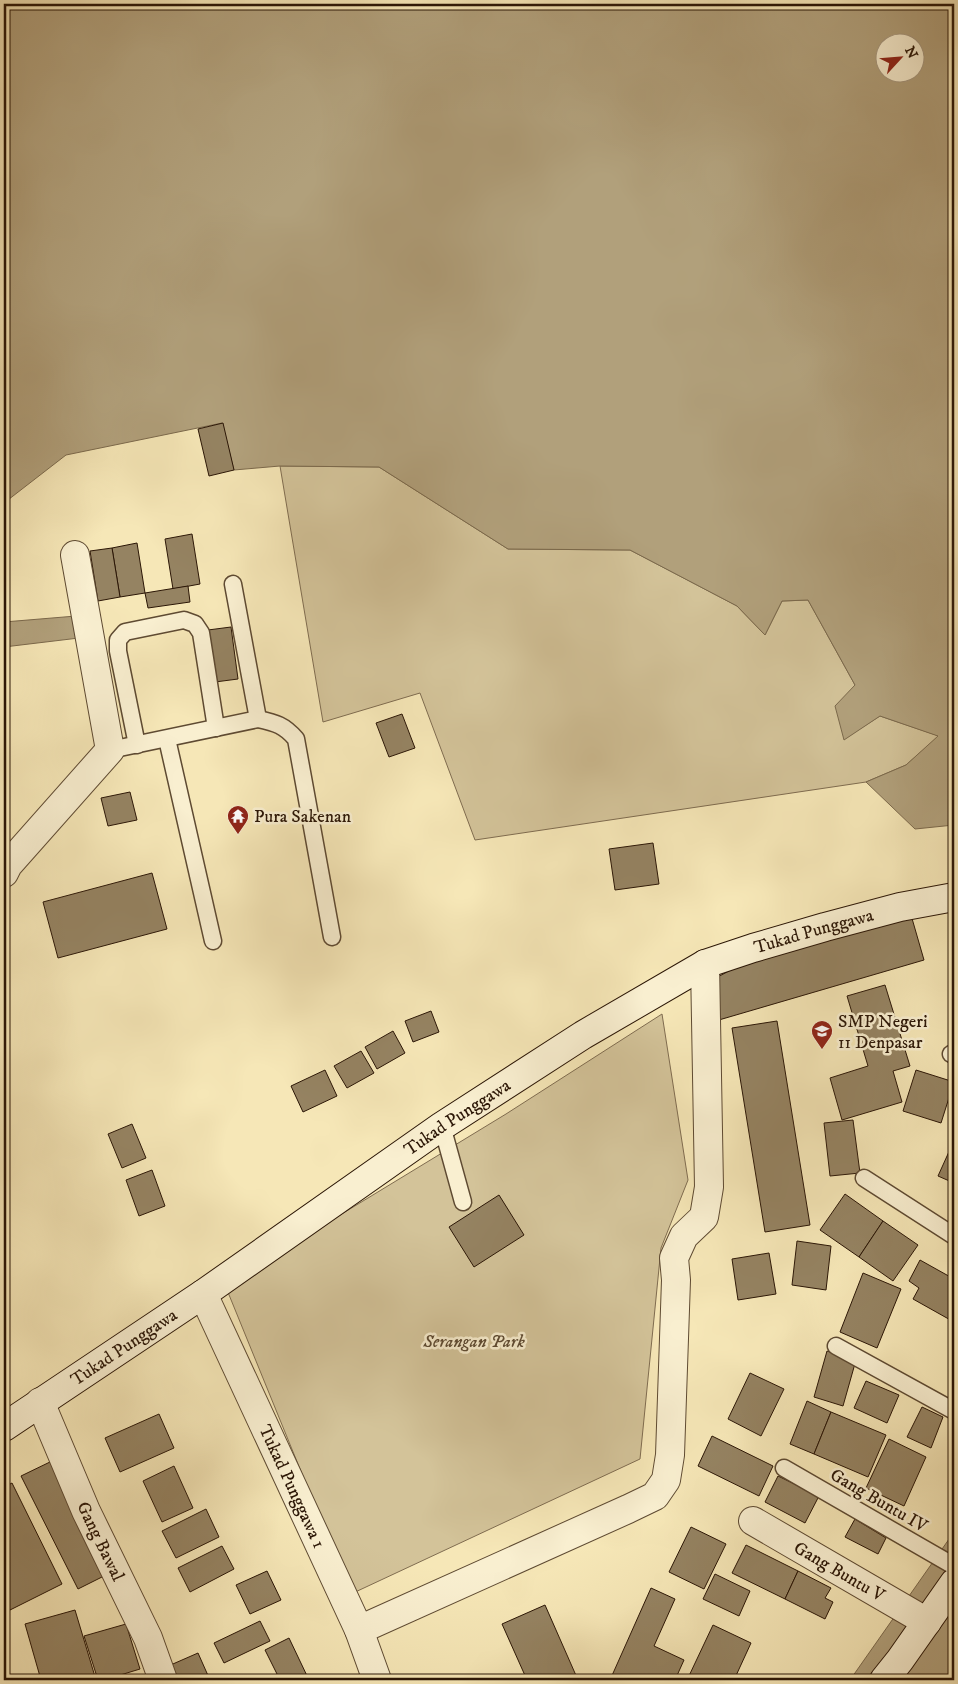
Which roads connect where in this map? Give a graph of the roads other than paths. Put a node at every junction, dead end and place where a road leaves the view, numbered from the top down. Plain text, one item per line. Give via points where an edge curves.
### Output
1 (75, 555) dead end
2 (233, 584) dead end
3 (258, 719) junction
4 (216, 728) junction
5 (167, 739) junction
6 (137, 745) junction
7 (110, 750) junction
8 (4, 872) edge
9 (954, 897) edge
10 (332, 937) dead end
11 (213, 941) dead end
12 (705, 964) junction
13 (442, 1126) junction
14 (864, 1178) dead end
15 (463, 1202) dead end
16 (954, 1236) edge
17 (203, 1294) junction
18 (836, 1346) dead end
19 (40, 1402) junction
20 (954, 1411) edge
21 (4, 1427) edge
22 (784, 1468) dead end
23 (753, 1521) dead end
24 (954, 1566) edge
25 (954, 1583) edge
26 (926, 1622) junction
27 (359, 1630) junction
28 (163, 1680) edge
29 (377, 1680) edge
30 (884, 1680) edge

1 - 7 street
2 - 3 lane
3 - 4 lane
3 - 10 lane via 286,728 296,739
4 - 5 lane
4 - 6 lane via 201,633 195,624 184,620 125,632 118,640 118,651
5 - 6 lane
5 - 11 lane
6 - 7 lane
7 - 8 street
9 - 12 street, Tukad Punggawa via 825,927
12 - 13 street, Tukad Punggawa via 583,1035
12 - 27 street via 710,1187 704,1217 684,1236 674,1258 676,1290 670,1455 666,1480 655,1496 648,1500
13 - 15 lane
13 - 17 street, Tukad Punggawa
14 - 16 lane
17 - 19 street, Tukad Punggawa
17 - 27 street, Tukad Punggawa 1
18 - 20 lane
19 - 21 street, Tukad Punggawa
19 - 28 street, Gang Bawal via 86,1511 148,1638
22 - 24 lane, Gang Buntu IV
23 - 26 street, Gang Buntu V
25 - 26 street
26 - 30 street
27 - 29 street, Tukad Punggawa 1

